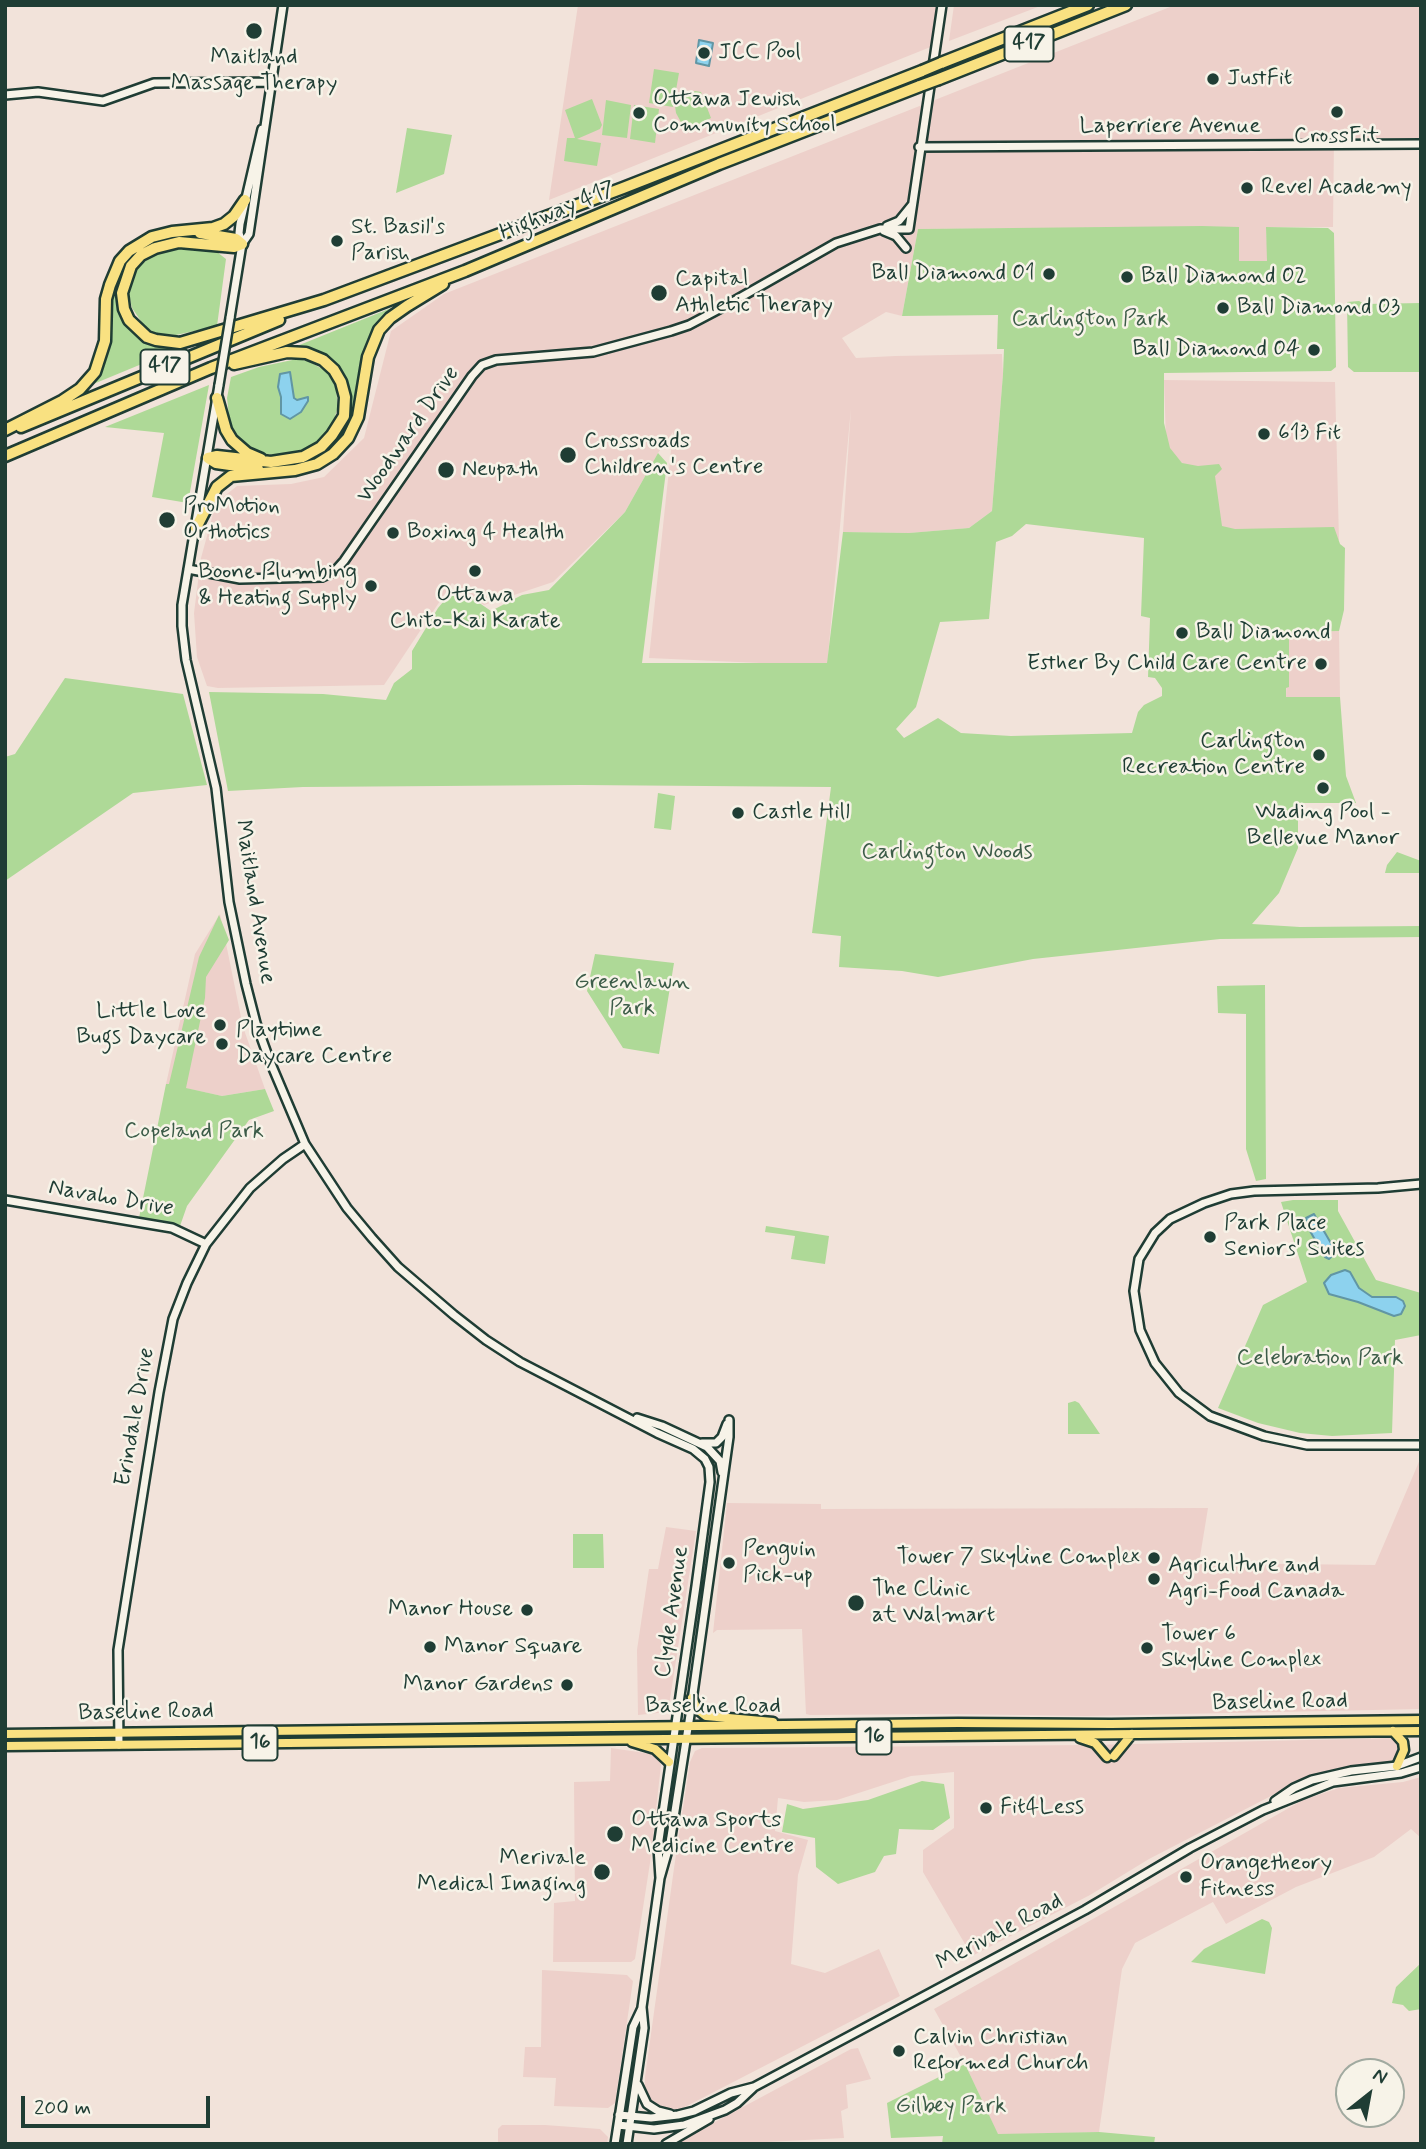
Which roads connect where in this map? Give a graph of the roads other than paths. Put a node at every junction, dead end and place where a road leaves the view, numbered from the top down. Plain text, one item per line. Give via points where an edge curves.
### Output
1 (283, 5) edge
2 (942, 5) edge
3 (1088, 5) edge
4 (1126, 5) edge
5 (270, 82) junction
6 (5, 95) edge
7 (264, 121) junction
8 (1421, 144) edge
9 (919, 147) junction
10 (245, 200) junction
11 (912, 205) junction
12 (880, 229) junction
13 (172, 232) junction
14 (242, 244) junction
15 (906, 248) dead end
16 (465, 271) junction
17 (324, 300) junction
18 (211, 369) junction
19 (217, 398) junction
20 (5, 432) edge
21 (5, 456) edge
22 (208, 458) junction
23 (271, 462) junction
24 (281, 472) junction
25 (196, 528) junction
26 (188, 569) junction
27 (305, 1144) junction
28 (1421, 1184) edge
29 (5, 1200) edge
30 (206, 1244) junction
31 (619, 1412) junction
32 (701, 1443) junction
33 (1421, 1444) edge
34 (711, 1477) joint
35 (723, 1478) junction
36 (702, 1543) junction
37 (713, 1550) junction
38 (692, 1698) junction
39 (1421, 1719) edge
40 (1279, 1722) junction
41 (968, 1723) junction
42 (1206, 1723) junction
43 (1111, 1724) junction
44 (793, 1725) junction
45 (676, 1726) junction
46 (688, 1727) junction
47 (467, 1729) junction
48 (1393, 1731) junction
49 (1421, 1731) edge
50 (119, 1733) junction
51 (1280, 1733) junction
52 (5, 1734) edge
53 (1132, 1734) junction
54 (1206, 1734) junction
55 (1064, 1735) junction
56 (1110, 1735) junction
57 (969, 1736) junction
58 (674, 1738) junction
59 (687, 1738) junction
60 (622, 1740) junction
61 (467, 1741) junction
62 (119, 1745) junction
63 (5, 1746) edge
64 (1421, 1757) edge
65 (669, 1762) junction
66 (1397, 1766) junction
67 (1421, 1767) edge
68 (1263, 1810) junction
69 (660, 1878) junction
70 (642, 2007) junction
71 (637, 2080) junction
72 (754, 2087) junction
73 (725, 2110) junction
74 (620, 2115) junction
75 (678, 2115) junction
76 (631, 2117) junction
77 (618, 2125) junction
78 (629, 2127) junction
79 (615, 2144) edge
80 (627, 2144) edge
81 (666, 2144) edge

1 - 5 main road, Maitland Avenue
2 - 9 main road
3 - 17 highway, 417, bridge
4 - 16 highway, Highway 417 / 417, bridge via 719,164
5 - 6 main road via 154,83 103,101 38,92
5 - 7 main road, Maitland Avenue
7 - 10 main road, Maitland Avenue
7 - 14 main road, Maitland Avenue via 248,234
8 - 9 main road, Laperriere Avenue
9 - 11 main road
10 - 13 highway via 224,224
10 - 14 main road, Maitland Avenue via 239,233
11 - 12 main road via 899,221
11 - 12 main road, Woodward Drive via 909,229
12 - 15 main road via 896,236
12 - 26 main road, Woodward Drive via 836,243 689,325 593,352 503,359 482,365 344,561 322,577 240,579
13 - 14 highway via 236,239
13 - 20 highway via 142,242 120,261 106,299 105,341 95,372 80,389
14 - 17 highway via 179,242 141,255 131,266 122,293 129,320 148,337 180,344
14 - 19 main road, Maitland Avenue, bridge
16 - 18 highway, Highway 417 / 417
16 - 24 highway via 407,306 379,330 368,357 358,417 341,446 317,464
17 - 20 highway, 417
18 - 21 highway, Highway 417 / 417
18 - 23 highway via 287,352 306,353 334,370 346,403 337,428 321,447 303,457
19 - 22 main road, Maitland Avenue
19 - 23 highway via 226,430 236,444
22 - 23 highway
22 - 24 highway
22 - 25 main road, Maitland Avenue
24 - 25 highway via 226,479
25 - 26 main road, Maitland Avenue
26 - 27 main road, Maitland Avenue via 182,605 186,660 216,788 229,902 256,1023
27 - 30 main road, Erindale Drive via 250,1188
27 - 31 main road, Maitland Avenue via 372,1238 444,1307 506,1354
28 - 33 main road via 1254,1191 1204,1203 1170,1219 1155,1233 1139,1259 1134,1291 1140,1330 1155,1363 1179,1393 1210,1416 1264,1436 1307,1445
29 - 30 main road, Navaho Drive via 172,1228
30 - 50 main road, Erindale Drive via 173,1320 159,1392 118,1650
31 - 32 main road, Maitland Avenue
31 - 34 main road, Maitland Avenue via 698,1452 708,1463
32 - 35 main road, Maitland Avenue via 720,1461
32 - 35 main road, Clyde Avenue via 716,1443 729,1420
34 - 36 main road, Clyde Avenue
35 - 37 main road, Clyde Avenue
36 - 37 main road
36 - 45 main road, Clyde Avenue
37 - 38 main road, Clyde Avenue
38 - 44 main road via 706,1716
38 - 46 main road, Clyde Avenue
39 - 40 main road, Baseline Road / 16
40 - 42 main road, Baseline Road / 16
40 - 51 main road
41 - 43 main road, Baseline Road / 16
41 - 44 main road, Baseline Road / 16
41 - 57 main road
42 - 43 main road, Baseline Road / 16
42 - 54 main road
43 - 56 main road
44 - 46 main road, Baseline Road / 16
45 - 46 main road, Baseline Road / 16
45 - 47 main road, Baseline Road / 16
45 - 58 main road, Clyde Avenue
46 - 59 main road, Clyde Avenue
47 - 50 main road, Baseline Road / 16
47 - 61 main road
48 - 49 main road, Baseline Road / 16
48 - 51 main road, Baseline Road / 16
48 - 66 main road via 1404,1750
50 - 52 main road, Baseline Road / 16
50 - 62 main road, Erindale Drive
51 - 54 main road, Baseline Road / 16
53 - 54 main road, Baseline Road / 16
53 - 55 main road via 1111,1756 1088,1739
53 - 56 main road, Baseline Road / 16
55 - 56 main road, Baseline Road / 16
55 - 57 main road, Baseline Road / 16
57 - 59 main road, Baseline Road / 16
58 - 59 main road, Baseline Road / 16
58 - 60 main road, Baseline Road / 16
58 - 65 main road, Clyde Avenue
59 - 69 main road, Clyde Avenue
60 - 61 main road, Baseline Road / 16
60 - 65 main road via 655,1749
61 - 62 main road, Baseline Road / 16
62 - 63 main road, Baseline Road / 16
64 - 66 main road, Merivale Road
65 - 69 main road, Clyde Avenue via 658,1847
66 - 68 main road, Merivale Road via 1312,1780
67 - 68 main road, Merivale Road via 1333,1782
68 - 72 main road, Merivale Road
69 - 70 main road, Clyde Avenue
70 - 71 main road, Clyde Avenue
70 - 74 main road, Clyde Avenue via 633,2026
71 - 75 main road via 650,2106
71 - 76 main road, Clyde Avenue
72 - 73 main road, Merivale Road
72 - 75 main road, Merivale Road
73 - 78 main road, Merivale Road via 676,2127
73 - 81 main road
74 - 76 main road, Merivale Road
74 - 77 main road, Clyde Avenue
75 - 76 main road, Merivale Road
76 - 78 main road, Clyde Avenue
77 - 78 main road, Merivale Road
77 - 79 main road
78 - 80 main road

